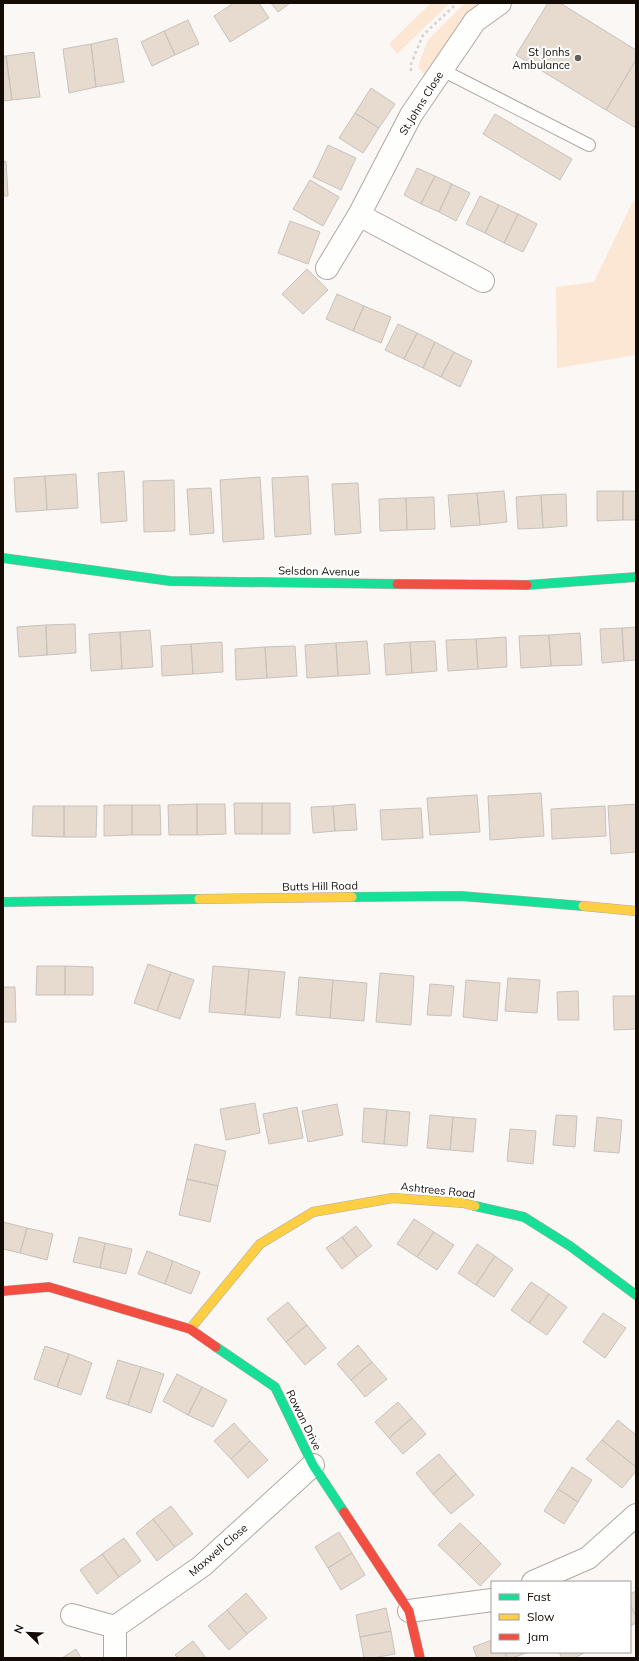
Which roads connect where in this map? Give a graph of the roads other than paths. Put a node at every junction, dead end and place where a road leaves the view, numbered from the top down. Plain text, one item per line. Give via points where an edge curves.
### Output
1 (500, 3) edge
2 (442, 70) junction
3 (589, 145) dead end
4 (359, 215) junction
5 (327, 268) dead end
6 (483, 280) dead end
7 (3, 558) edge
8 (636, 577) edge
9 (3, 902) edge
10 (636, 911) edge
11 (3, 1291) edge
12 (636, 1295) edge
13 (190, 1328) junction
14 (313, 1465) junction
15 (636, 1515) edge
16 (535, 1581) edge
17 (491, 1600) edge
18 (409, 1611) junction
19 (72, 1615) dead end
20 (115, 1627) junction
21 (116, 1658) edge
22 (420, 1658) edge

1 - 2 street, St.Johns Close via 475,21
2 - 3 lane
2 - 4 street, St.Johns Close via 411,115
4 - 5 street, St.Johns Close
4 - 6 street
7 - 8 street, Selsdon Avenue via 170,581 519,586
9 - 10 street, Butts Hill Road via 461,896
11 - 13 street, Rowan Drive via 49,1287
12 - 13 street, Ashtrees Road via 570,1246 524,1217 463,1203 393,1198 313,1212 260,1244
13 - 14 street, Rowan Drive via 275,1387
14 - 18 street, Rowan Drive
14 - 20 street, Maxwell Close via 202,1566
15 - 16 street via 588,1558
17 - 18 street
18 - 22 street, Rowan Drive
19 - 20 street
20 - 21 street

